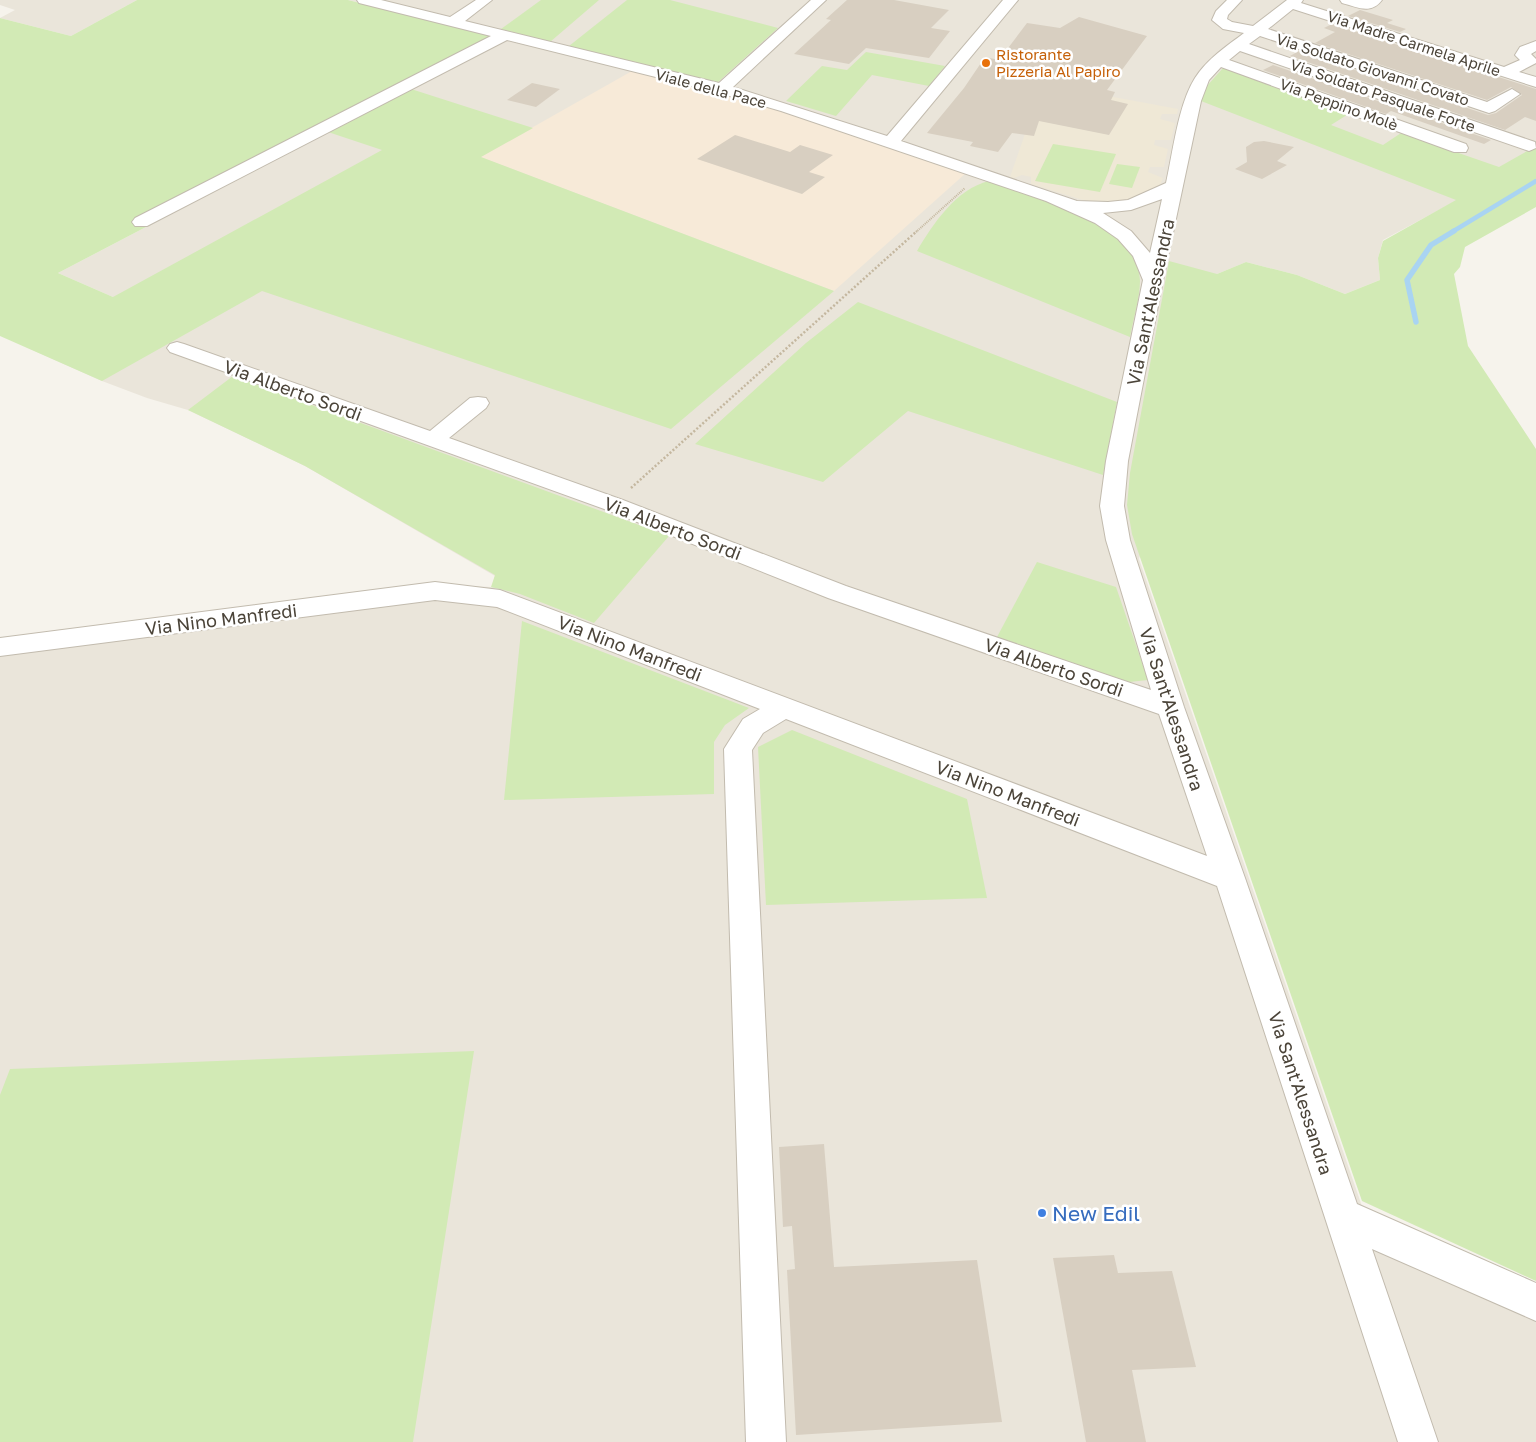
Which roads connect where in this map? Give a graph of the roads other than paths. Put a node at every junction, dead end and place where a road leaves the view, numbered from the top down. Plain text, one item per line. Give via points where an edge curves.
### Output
1 (364, 0) edge
2 (485, 0) edge
3 (817, 0) edge
4 (1011, 0) edge
5 (1235, 0) edge
6 (1347, 0) edge
7 (1375, 0) edge
8 (453, 22) junction
9 (1265, 26) edge
10 (505, 35) junction
11 (1536, 44) edge
12 (1505, 72) junction
13 (1536, 82) edge
14 (1493, 88) dead end
15 (722, 90) junction
16 (892, 142) junction
17 (1460, 148) dead end
18 (1523, 149) dead end
19 (1175, 185) junction
20 (1106, 216) junction
21 (141, 222) dead end
22 (1154, 222) junction
23 (1153, 280) junction
24 (177, 348) dead end
25 (478, 403) dead end
26 (432, 440) junction
27 (0, 647) edge
28 (785, 707) junction
29 (1170, 707) junction
30 (1230, 878) junction
31 (1343, 1217) junction
32 (1536, 1302) edge
33 (766, 1442) edge
34 (1418, 1442) edge

1 - 8 street, Viale della Pace
2 - 8 street
3 - 15 street
4 - 16 street
5 - 9 street via 1219,20 1228,26
6 - 7 street via 1368,6
8 - 10 street, Viale della Pace
9 - 12 street, Via Madre Carmela Aprile
9 - 14 street, Via Soldato Giovanni Covato via 1490,108 1512,94
9 - 17 street, Via Peppino Molè
9 - 18 street, Via Soldato Pasquale Forte
9 - 19 street, Via Sant'Alessandra via 1202,79 1193,101
10 - 15 street, Viale della Pace
10 - 21 street
11 - 12 street via 1525,50 1523,55 1530,61
12 - 13 street, Via Madre Carmela Aprile
15 - 16 street, Viale della Pace
16 - 20 street, Viale della Pace
19 - 20 street via 1152,199
19 - 22 street, Via Sant'Alessandra
20 - 22 street via 1128,228
20 - 23 street via 1142,255
22 - 23 street, Via Sant'Alessandra
23 - 29 street, Via Sant'Alessandra via 1117,462 1112,506 1118,540
24 - 26 street, Via Alberto Sordi
25 - 26 street
26 - 29 street, Via Alberto Sordi via 614,505 837,592
27 - 28 street, Via Nino Manfredi via 435,591 500,598
28 - 30 street, Via Nino Manfredi
28 - 33 street via 753,726 738,749
29 - 30 street, Via Sant'Alessandra
30 - 31 street, Via Sant'Alessandra
31 - 32 street
31 - 34 street, Via Sant'Alessandra

